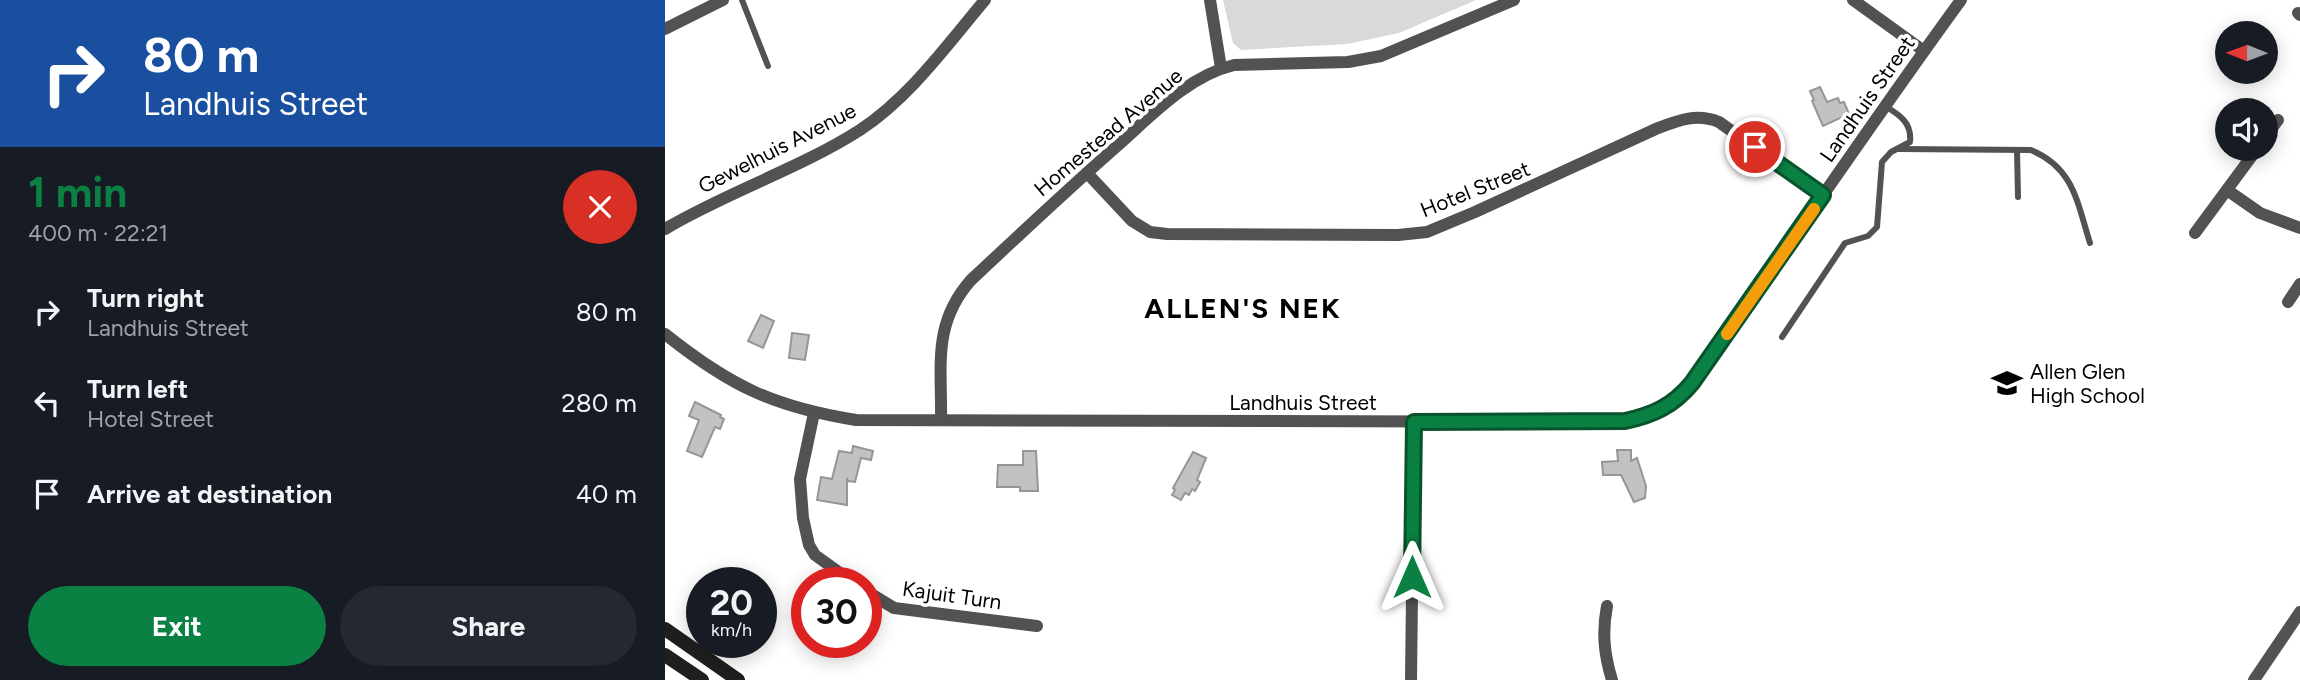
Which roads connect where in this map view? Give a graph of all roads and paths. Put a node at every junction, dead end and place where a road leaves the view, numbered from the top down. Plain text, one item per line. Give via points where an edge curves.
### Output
1 (723, 0) edge
2 (742, 0) edge
3 (985, 0) edge
4 (1210, 0) edge
5 (1514, 0) edge
6 (1853, 0) edge
7 (1961, 0) edge
8 (665, 29) edge
9 (1924, 51) junction
10 (768, 66) dead end
11 (1221, 68) junction
12 (1885, 106) junction
13 (1896, 149) junction
14 (2017, 150) junction
15 (2248, 161) edge
16 (1087, 173) junction
17 (2227, 190) junction
18 (1823, 195) junction
19 (2018, 197) dead end
20 (2300, 228) edge
21 (665, 229) edge
22 (2195, 233) dead end
23 (2090, 243) dead end
24 (2300, 284) edge
25 (2288, 302) dead end
26 (665, 334) edge
27 (1783, 337) dead end
28 (814, 413) junction
29 (941, 420) junction
30 (1414, 422) junction
31 (832, 567) edge
32 (882, 601) edge
33 (1607, 606) dead end
34 (2300, 612) edge
35 (1037, 626) dead end
36 (665, 629) edge
37 (665, 655) edge
38 (702, 680) edge
39 (738, 680) edge
40 (1411, 680) edge
41 (1612, 680) edge
42 (2254, 680) edge

1 - 8 street
2 - 10 lane
3 - 21 street, Gewelhuis Avenue via 897,100 862,129
4 - 11 street
5 - 11 street, Homestead Avenue via 1381,56
6 - 9 street
7 - 9 street, Landhuis Street
9 - 12 street, Landhuis Street
11 - 16 street, Homestead Avenue via 1173,98
12 - 13 lane via 1903,117 1911,136 1910,142
12 - 18 street, Landhuis Street
13 - 14 lane
13 - 27 lane via 1882,162 1877,228 1845,243
14 - 19 lane
14 - 23 lane via 2043,155 2061,169
15 - 17 street
16 - 18 street, Hotel Street via 1132,221 1150,232 1398,235 1427,232 1658,128 1700,117 1719,122
16 - 29 street, Homestead Avenue via 957,295 942,332
17 - 20 street via 2260,213
17 - 22 street
18 - 30 street, Landhuis Street via 1692,383 1659,412 1625,421
24 - 25 street
26 - 28 street, Landhuis Street via 735,383
28 - 29 street, Landhuis Street via 856,419
28 - 31 street via 800,480 803,519 809,545
29 - 30 street, Landhuis Street
30 - 40 street
32 - 35 street, Kajuit Turn via 894,608
33 - 41 street via 1604,649
34 - 42 street
36 - 39 main road
37 - 38 main road

